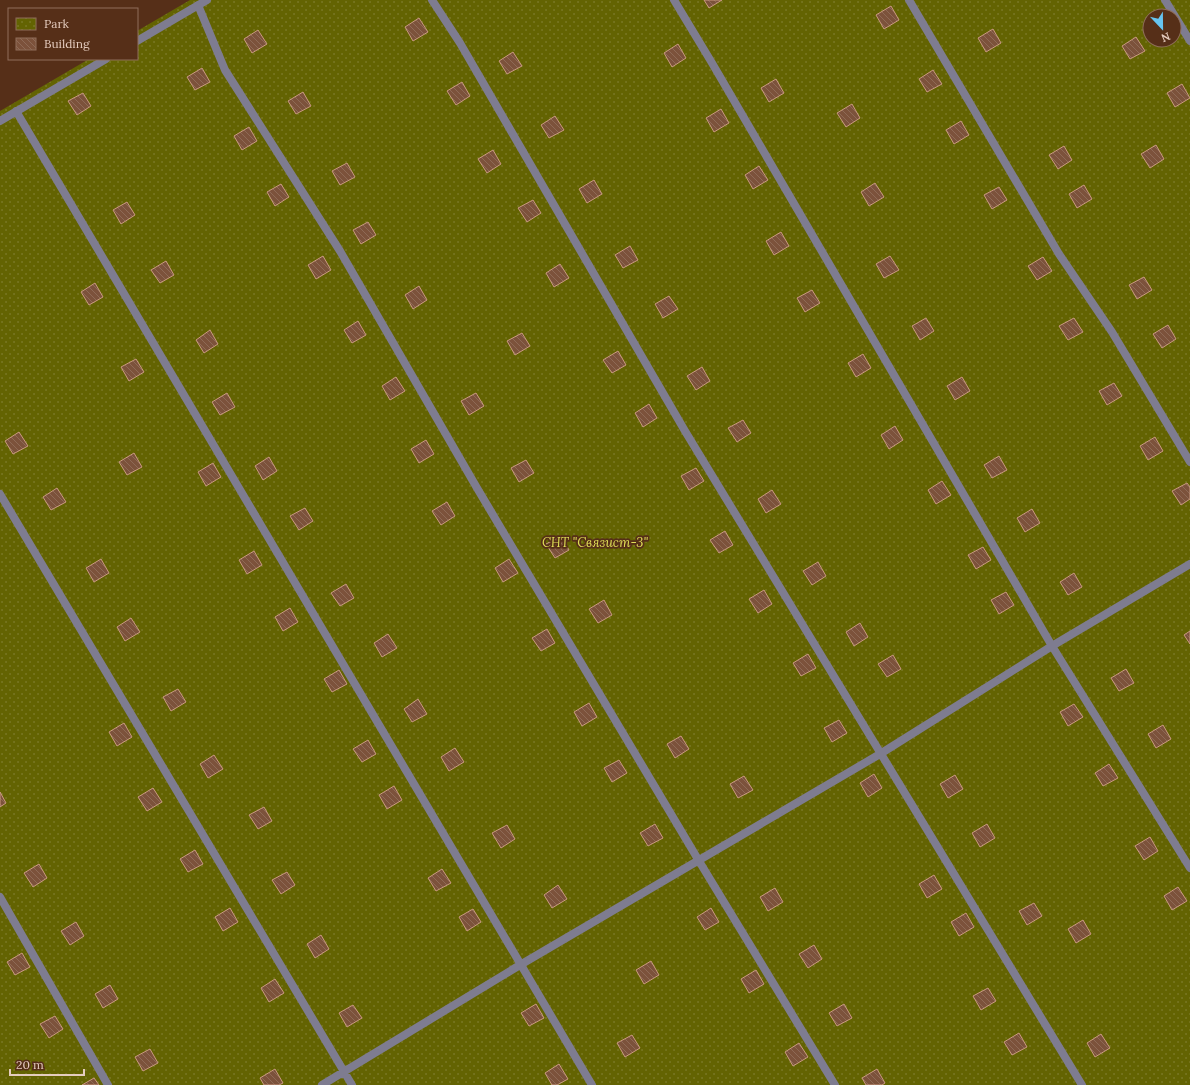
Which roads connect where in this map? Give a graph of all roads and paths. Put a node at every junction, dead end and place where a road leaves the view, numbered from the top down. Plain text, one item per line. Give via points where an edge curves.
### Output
1 (207, 0) edge
2 (432, 0) edge
3 (674, 0) edge
4 (908, 0) edge
5 (1165, 0) edge
6 (198, 5) junction
7 (138, 40) edge
8 (1190, 41) edge
9 (104, 60) edge
10 (16, 111) junction
11 (0, 121) edge
12 (1190, 462) edge
13 (0, 494) edge
14 (1190, 564) edge
15 (1052, 646) junction
16 (880, 754) junction
17 (699, 861) junction
18 (1190, 868) edge
19 (0, 897) edge
20 (520, 965) junction
21 (344, 1072) junction
22 (108, 1085) edge
23 (322, 1085) edge
24 (352, 1085) edge
25 (592, 1085) edge
26 (835, 1085) edge
27 (1082, 1085) edge

1 - 6 lane
2 - 16 lane via 464,50 685,432
3 - 15 lane
4 - 12 lane via 1059,254 1112,332
5 - 8 lane
6 - 7 lane
6 - 17 lane via 225,70 340,251 477,488
9 - 10 lane
10 - 11 lane
10 - 20 lane
13 - 21 lane
14 - 15 lane
15 - 16 lane
15 - 18 lane
16 - 17 lane
16 - 27 lane
17 - 20 lane
17 - 26 lane
19 - 22 lane
20 - 21 lane
20 - 25 lane
21 - 23 lane
21 - 24 lane

